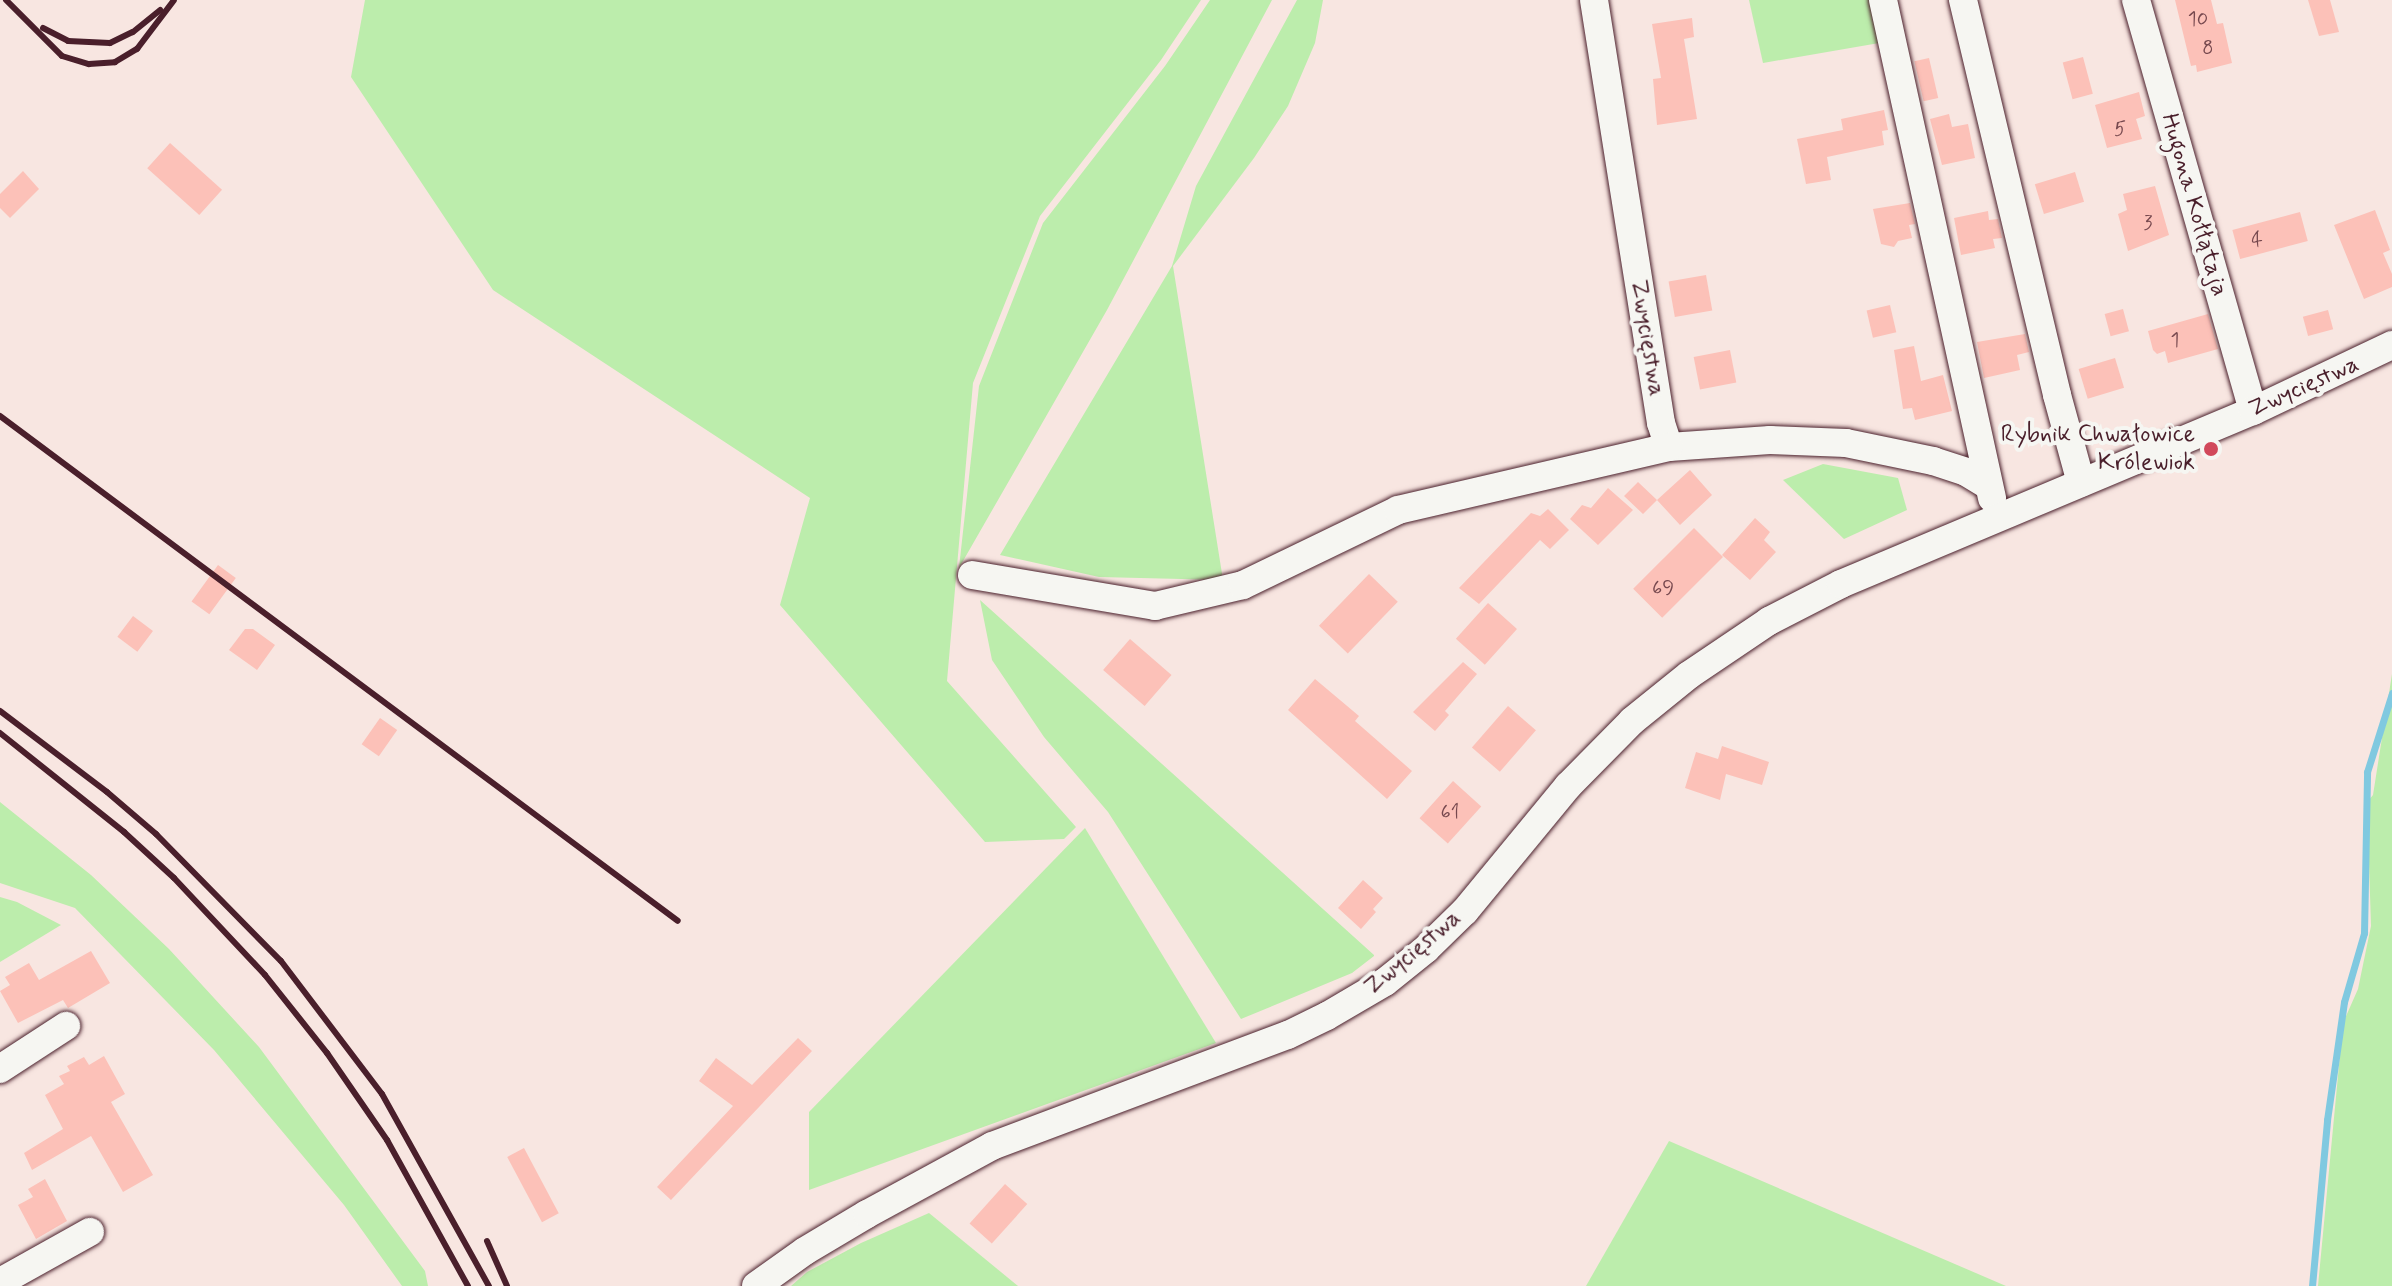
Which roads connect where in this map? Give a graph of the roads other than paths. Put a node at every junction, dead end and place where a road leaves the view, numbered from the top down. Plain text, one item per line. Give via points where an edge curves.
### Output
1 (1594, 0) edge
2 (1883, 0) edge
3 (1963, 0) edge
4 (2136, 0) edge
5 (2392, 345) edge
6 (2253, 411) junction
7 (1669, 447) junction
8 (2081, 483) junction
9 (1988, 485) junction
10 (1999, 518) junction
11 (972, 575) dead end
12 (66, 1026) dead end
13 (0, 1069) edge
14 (90, 1232) dead end
15 (0, 1282) edge
16 (756, 1286) edge

1 - 7 street, Zwycięstwa
2 - 9 street
3 - 8 street
4 - 6 street, Hugona Kołłątaja
5 - 6 street, Zwycięstwa
6 - 8 street, Zwycięstwa
7 - 9 street via 1832,442 1933,461
7 - 11 street via 1398,510 1243,585 1155,606
8 - 10 street, Zwycięstwa
9 - 10 street
10 - 16 street, Zwycięstwa via 1811,599 1689,675 1632,721 1568,786 1443,933 1355,1001 1288,1035 992,1146 867,1214
12 - 13 street
14 - 15 street

